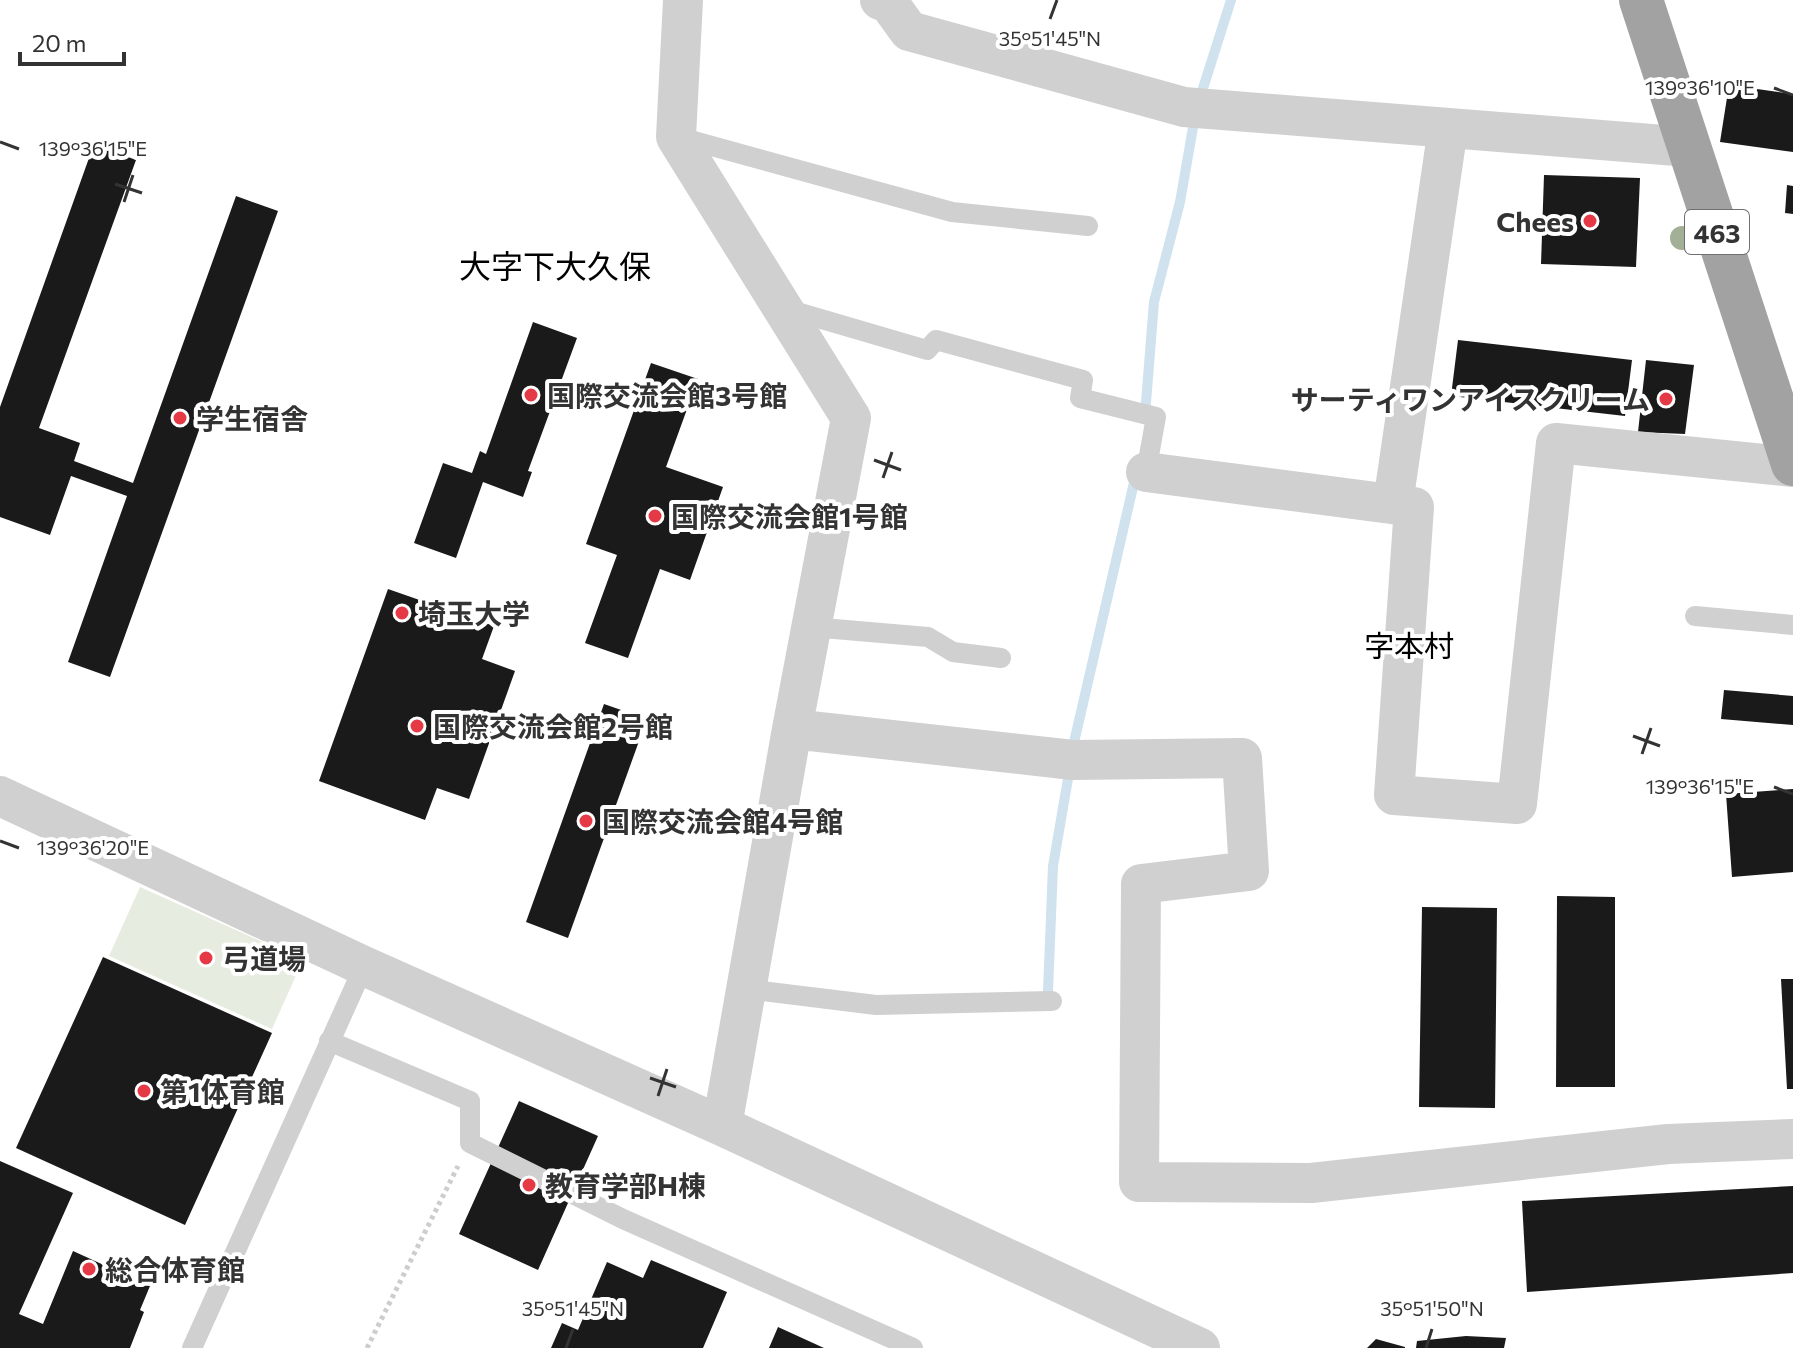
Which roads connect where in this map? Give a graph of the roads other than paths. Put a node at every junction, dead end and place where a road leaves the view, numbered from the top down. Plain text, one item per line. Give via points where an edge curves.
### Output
1 (683, 0) edge
2 (880, 0) edge
3 (1641, 0) edge
4 (1448, 128) junction
5 (676, 137) junction
6 (1689, 147) junction
7 (1088, 226) dead end
8 (783, 307) junction
9 (1793, 465) edge
10 (1146, 472) joint
11 (1393, 503) junction
12 (1695, 616) dead end
13 (1793, 625) edge
14 (811, 627) junction
15 (1001, 658) dead end
16 (792, 729) junction
17 (0, 796) edge
18 (364, 966) junction
19 (746, 989) junction
20 (1052, 1001) dead end
21 (329, 1041) junction
22 (722, 1126) junction
23 (1793, 1139) edge
24 (192, 1348) edge
25 (913, 1348) edge
26 (1200, 1348) edge

1 - 5 street
2 - 4 street via 888,2 909,31 1184,107
3 - 6 highway, 463
4 - 6 street
4 - 11 street
5 - 7 lane via 952,212
5 - 8 street
6 - 9 highway, 463
8 - 10 lane via 927,350 936,340 1083,380 1080,398 1156,417
8 - 14 street via 851,418
9 - 11 street via 1556,443 1517,804 1394,795 1414,507
10 - 11 street
12 - 13 lane
14 - 15 lane via 928,637 953,652
14 - 16 street
16 - 19 street
16 - 23 street via 1073,760 1242,758 1249,871 1141,884 1139,1182 1311,1183 1668,1144
17 - 18 street
18 - 21 lane
18 - 22 street
19 - 20 lane via 876,1005
19 - 22 street
21 - 24 lane
21 - 25 lane via 470,1101 470,1143 623,1219
22 - 26 street

